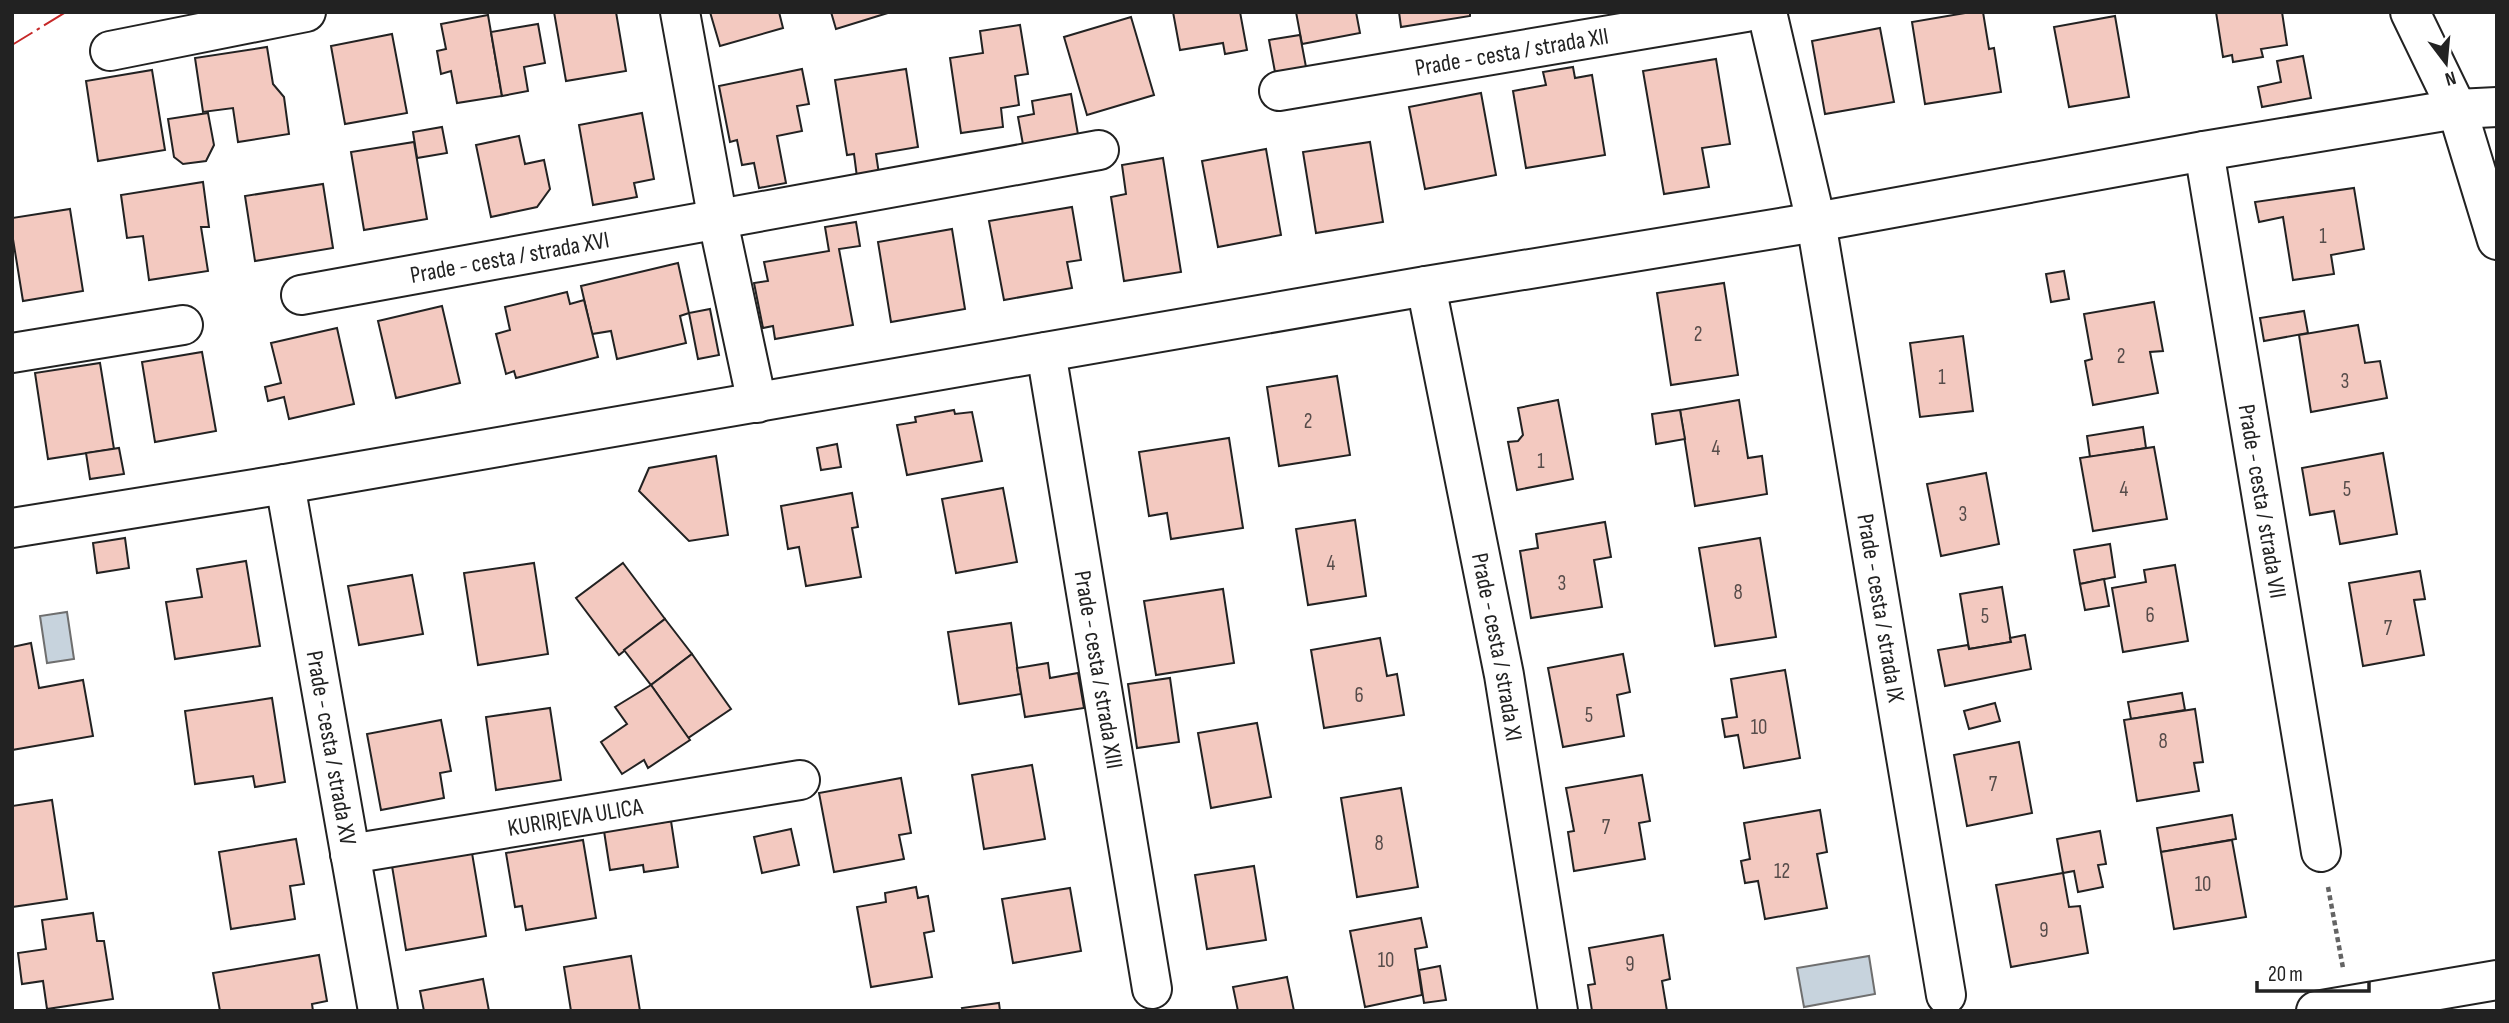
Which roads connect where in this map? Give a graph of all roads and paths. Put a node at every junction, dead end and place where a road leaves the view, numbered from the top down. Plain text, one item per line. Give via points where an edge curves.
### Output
1 (306, 12) edge
2 (680, 12) edge
3 (1746, 12) edge
4 (1768, 12) edge
5 (2410, 12) edge
6 (110, 51) dead end
7 (1279, 92) dead end
8 (2497, 107) edge
9 (2457, 109) junction
10 (1099, 150) dead end
11 (2204, 151) junction
12 (718, 221) junction
13 (1816, 222) junction
14 (2497, 240) edge
15 (1426, 286) junction
16 (301, 295) dead end
17 (183, 325) dead end
18 (1046, 352) junction
19 (12, 353) edge
20 (757, 403) junction
21 (285, 484) junction
22 (12, 528) edge
23 (800, 780) dead end
24 (2321, 852) joint
25 (350, 854) junction
26 (2497, 981) edge
27 (1152, 989) dead end
28 (1946, 995) dead end
29 (2333, 1008) edge
30 (378, 1011) edge
31 (1558, 1011) edge

1 - 6 street
2 - 12 street
3 - 7 street, Prade - cesta / strada XII
4 - 13 street, Prade - cesta / strada IX
5 - 9 street
8 - 9 street
9 - 11 street
9 - 14 street
10 - 12 street, Prade - cesta / strada XVI
11 - 13 street
11 - 24 street, Prade - cesta / strada VII
12 - 16 street, Prade - cesta / strada XVI
12 - 20 street
13 - 15 street
13 - 28 street, Prade - cesta / strada IX
15 - 18 street
15 - 31 street, Prade - cesta / strada XI via 1504,676
17 - 19 street
18 - 20 street
18 - 27 street, Prade - cesta / strada XIII
20 - 21 street
21 - 22 street
21 - 25 street, Prade - cesta / strada XV
23 - 25 street, KURIRJEVA ULICA
24 - 29 path
25 - 30 street, Prade - cesta / strada XV
26 - 29 street

